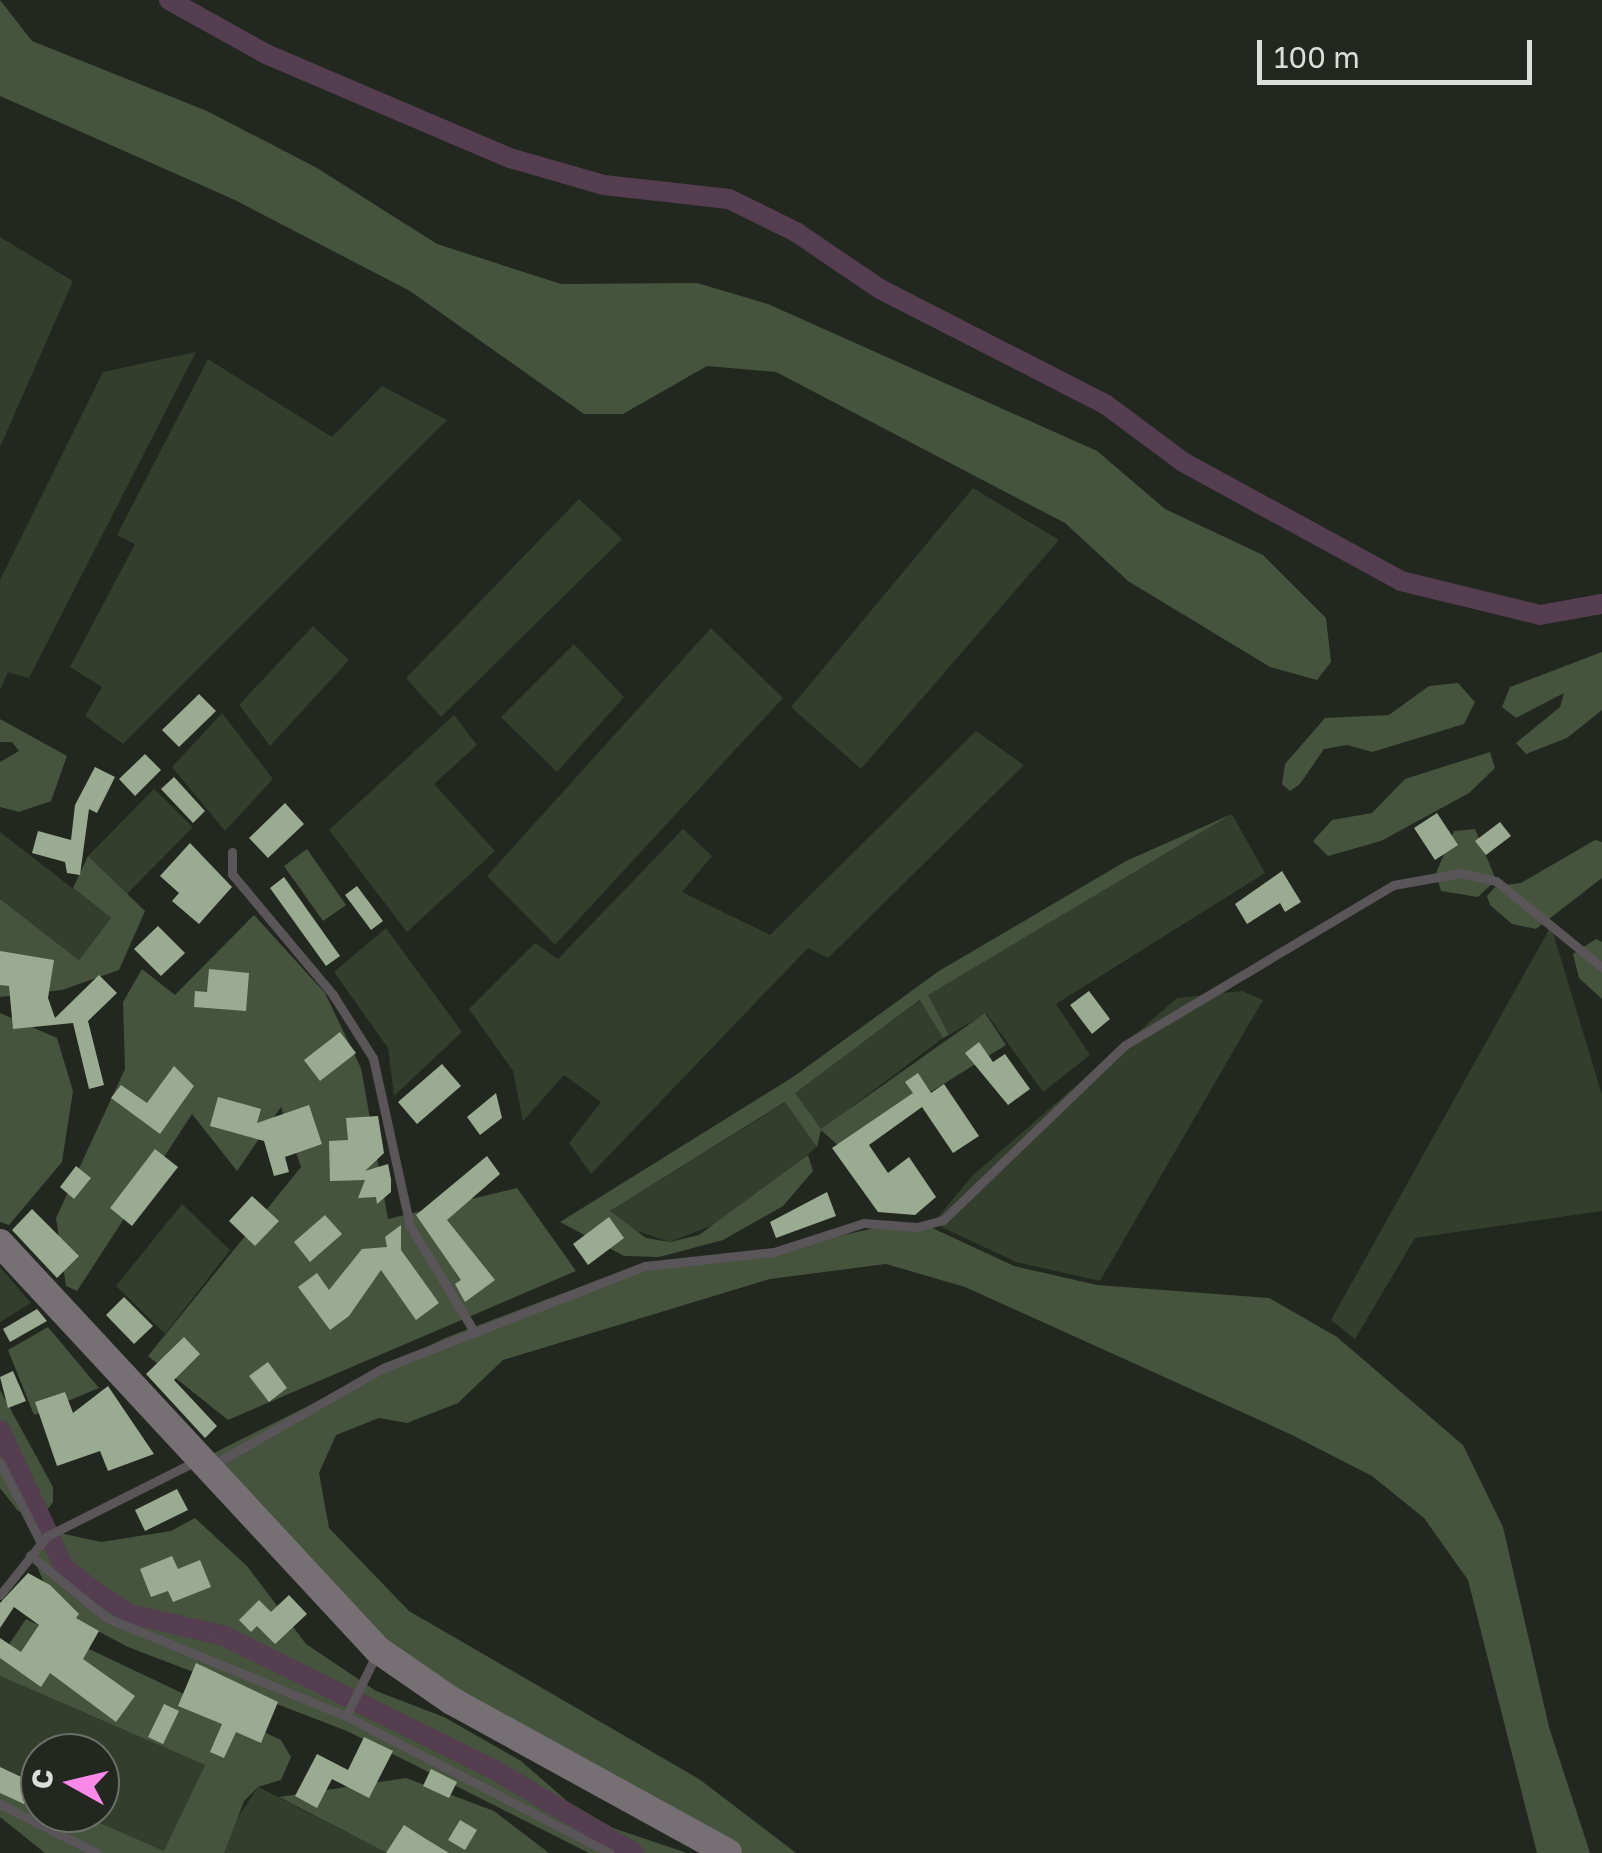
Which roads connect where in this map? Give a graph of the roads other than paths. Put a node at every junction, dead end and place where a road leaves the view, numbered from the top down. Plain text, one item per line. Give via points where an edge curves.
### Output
1 (232, 852) dead end
2 (1602, 967) edge
3 (0, 1243) edge
4 (475, 1333) junction
5 (0, 1462) edge
6 (202, 1464) junction
7 (44, 1540) junction
8 (30, 1555) junction
9 (0, 1595) edge
10 (372, 1663) junction
11 (346, 1716) junction
12 (0, 1804) edge
13 (97, 1853) edge
14 (610, 1853) edge
15 (728, 1853) edge

1 - 4 lane via 232,874 332,995 373,1058 410,1226
2 - 4 lane via 1496,881 1461,873 1393,885 1125,1045 943,1220 917,1227 864,1223 774,1252 645,1266
3 - 6 street
4 - 6 lane via 384,1368
5 - 7 lane
6 - 7 lane via 75,1519
6 - 10 street
7 - 8 lane
8 - 9 lane
8 - 11 lane via 107,1618
10 - 11 lane
10 - 15 street
11 - 14 lane
12 - 13 lane

